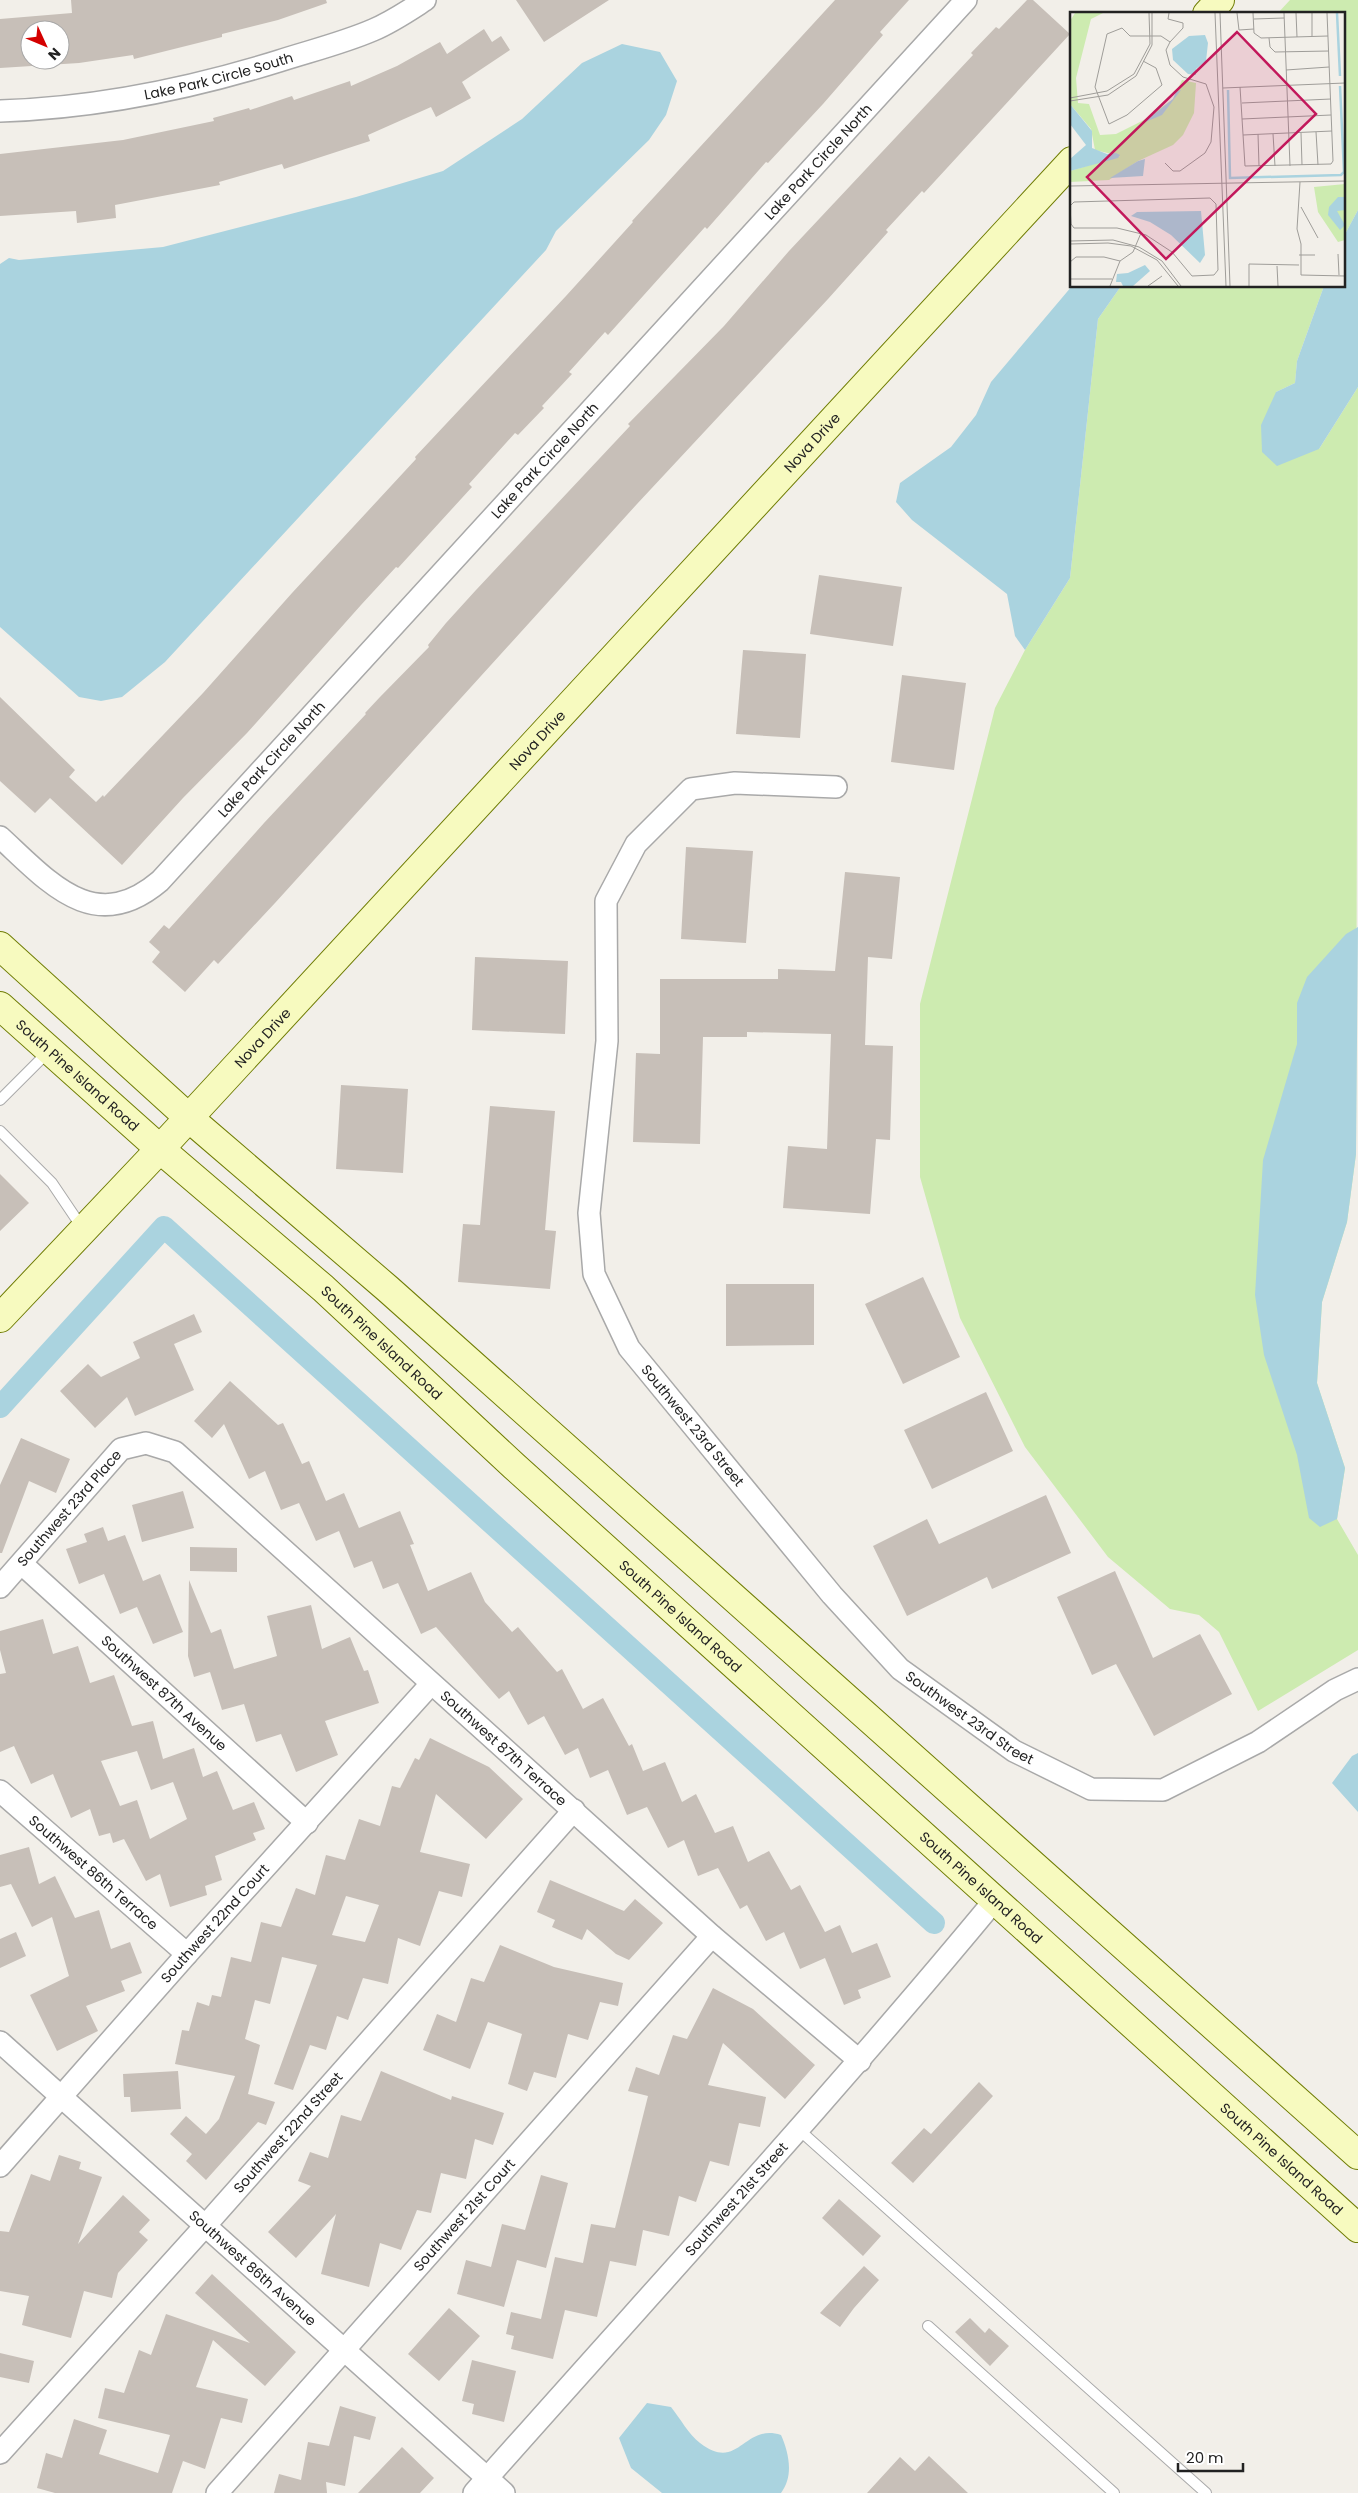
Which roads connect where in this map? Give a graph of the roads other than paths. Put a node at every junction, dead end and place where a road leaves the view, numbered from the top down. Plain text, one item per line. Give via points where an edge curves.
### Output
1 (426, 0) edge
2 (966, 0) edge
3 (1220, 0) edge
4 (1209, 12) edge
5 (0, 111) edge
6 (1070, 163) edge
7 (836, 787) dead end
8 (0, 837) edge
9 (0, 946) edge
10 (0, 1006) edge
11 (49, 1050) junction
12 (0, 1100) edge
13 (189, 1118) junction
14 (0, 1131) edge
15 (160, 1149) junction
16 (84, 1229) junction
17 (0, 1318) edge
18 (146, 1443) joint
19 (22, 1564) junction
20 (0, 1587) edge
21 (1358, 1679) edge
22 (431, 1684) junction
23 (0, 1791) edge
24 (574, 1810) junction
25 (307, 1823) junction
26 (994, 1901) junction
27 (712, 1936) junction
28 (187, 1954) junction
29 (0, 2042) edge
30 (860, 2061) junction
31 (62, 2097) junction
32 (797, 2128) junction
33 (1358, 2155) edge
34 (0, 2166) edge
35 (206, 2226) junction
36 (1358, 2228) edge
37 (928, 2326) dead end
38 (344, 2349) junction
39 (0, 2453) edge
40 (480, 2485) edge
41 (217, 2493) edge
42 (504, 2493) edge
43 (1114, 2493) edge
44 (1206, 2493) edge

1 - 5 street, Lake Park Circle South via 373,31 230,76 77,106
2 - 8 street, Lake Park Circle North via 160,881 131,900 94,905 63,893
3 - 4 main road
6 - 13 main road, Nova Drive
7 - 21 street, Southwest 23rd Street via 735,783 691,789 636,844 606,901 608,1041 589,1214 594,1274 630,1348 832,1595 900,1669 1014,1751 1091,1789 1163,1790 1258,1742 1335,1690
9 - 13 main road
10 - 11 main road, South Pine Island Road
11 - 12 lane
11 - 15 main road, South Pine Island Road
13 - 15 main road, Nova Drive
13 - 33 main road via 388,1289
14 - 16 lane via 52,1183
15 - 16 main road, Nova Drive
15 - 26 main road, South Pine Island Road via 323,1288 521,1473
16 - 17 main road, Nova Drive
18 - 19 street, Southwest 23rd Place via 121,1449
18 - 22 street, Southwest 87th Terrace via 175,1452
19 - 20 street, Southwest 23rd Place
19 - 25 street, Southwest 87th Avenue
22 - 24 street, Southwest 87th Terrace
22 - 25 street, Southwest 22nd Court
23 - 28 street, Southwest 86th Terrace
24 - 27 street, Southwest 87th Terrace
24 - 35 street, Southwest 22nd Street
25 - 28 street, Southwest 22nd Court
26 - 30 street, Southwest 21st Street
26 - 36 main road, South Pine Island Road
27 - 30 street, Southwest 87th Terrace
27 - 38 street, Southwest 21st Court
28 - 31 street, Southwest 22nd Court
29 - 31 street, Southwest 86th Avenue
30 - 32 street, Southwest 21st Street
31 - 34 street, Southwest 22nd Court
31 - 35 street, Southwest 86th Avenue
32 - 40 street, Southwest 21st Street
32 - 44 lane
35 - 38 street, Southwest 86th Avenue
35 - 39 street, Southwest 22nd Street
37 - 43 lane
38 - 40 street, Southwest 86th Avenue
38 - 41 street, Southwest 21st Court
40 - 42 street, Southwest 86th Avenue

